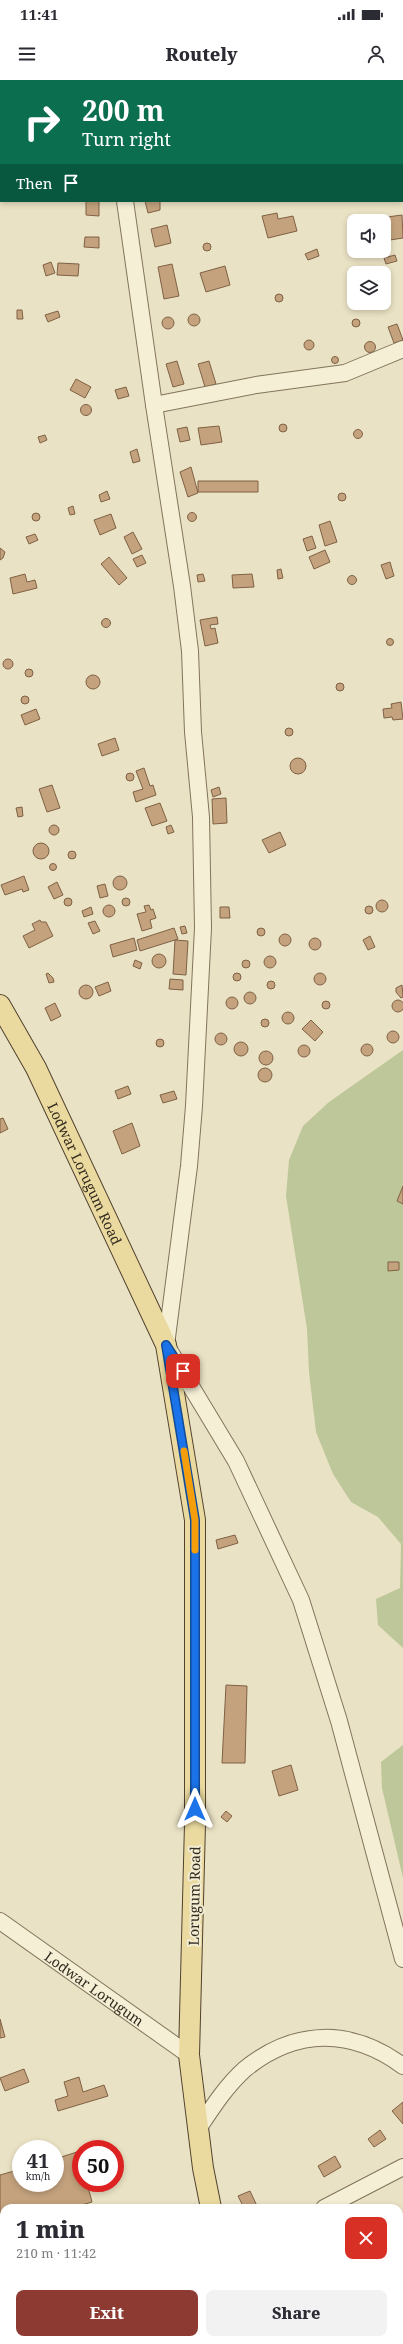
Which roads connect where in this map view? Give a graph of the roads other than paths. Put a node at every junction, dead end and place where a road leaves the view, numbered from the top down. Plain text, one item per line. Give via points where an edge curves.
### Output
1 (125, 202) edge
2 (403, 349) edge
3 (154, 405) junction
4 (0, 1005) edge
5 (166, 1345) junction
6 (0, 1921) edge
7 (403, 1959) edge
8 (189, 2055) junction
9 (403, 2066) edge
10 (198, 2129) junction
11 (403, 2167) edge
12 (210, 2204) edge
13 (332, 2204) edge

1 - 3 street
2 - 3 street via 345,373 256,385
3 - 5 street via 190,651 193,732 201,817 203,928 189,1166
4 - 5 main road, Lodwar Lorugum Road via 36,1068
5 - 7 street via 236,1460 301,1600 339,1721
5 - 8 main road, Lorugum Road via 195,1520 195,1824
6 - 8 street, Lodwar Lorugum
8 - 10 main road, Lorugum Road
9 - 10 street via 390,2056 354,2041 324,2036 299,2041 277,2050 246,2069 222,2093
10 - 12 main road, Lorugum Road
11 - 13 street

